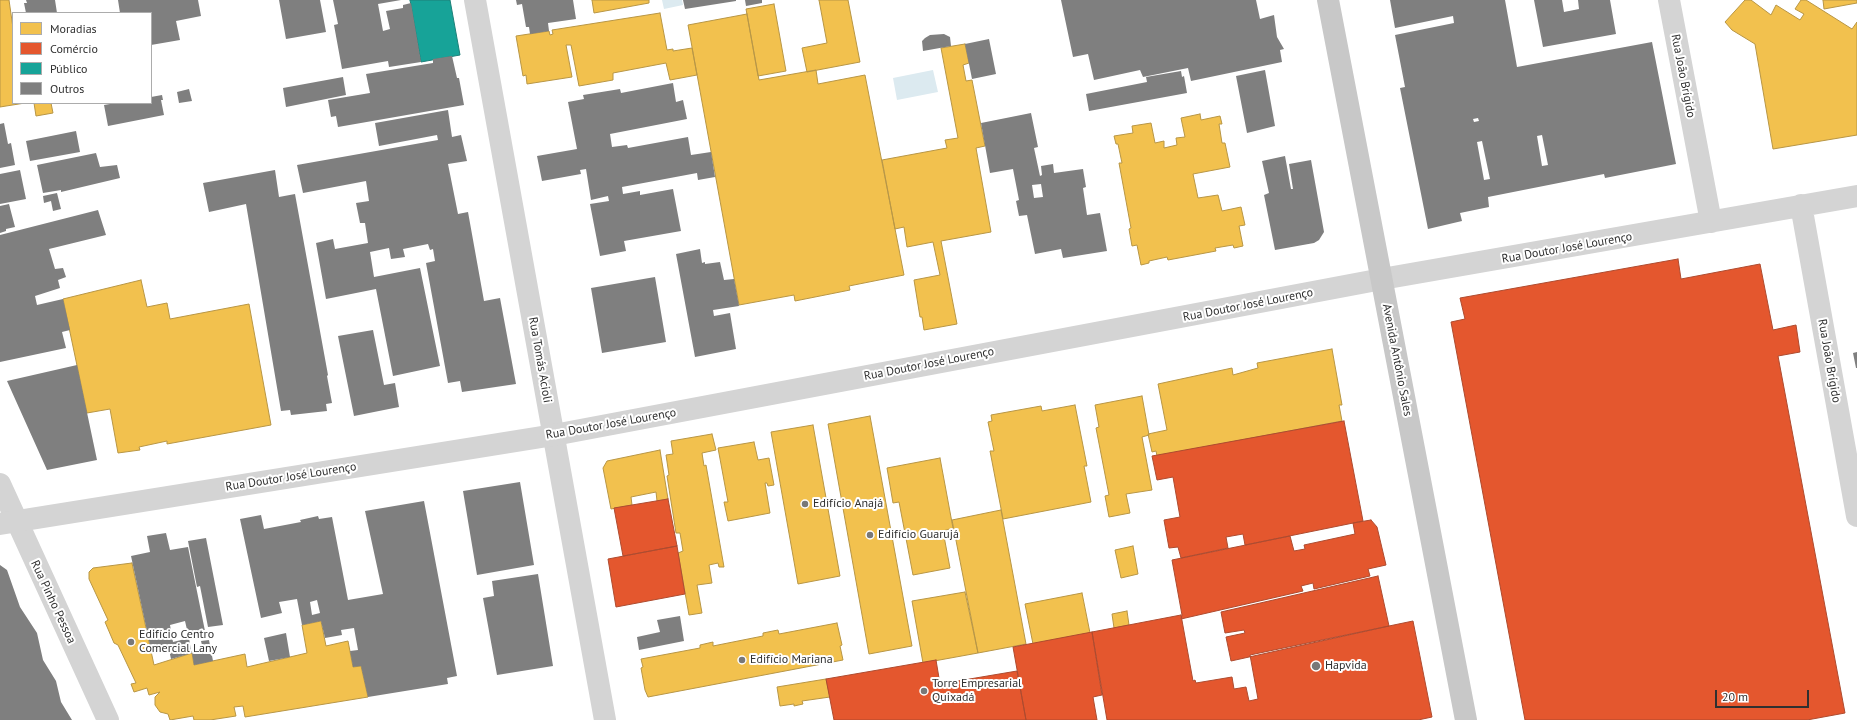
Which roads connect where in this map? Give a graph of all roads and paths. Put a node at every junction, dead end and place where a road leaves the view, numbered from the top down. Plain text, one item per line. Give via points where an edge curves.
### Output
1 (474, 0) edge
2 (1328, 0) edge
3 (1669, 0) edge
4 (1857, 196) edge
5 (1801, 205) junction
6 (1711, 222) junction
7 (1382, 280) junction
8 (554, 435) junction
9 (0, 484) edge
10 (1857, 516) edge
11 (8, 522) edge
12 (108, 720) edge
13 (606, 720) edge
14 (1466, 720) edge

1 - 8 street, Rua Tomás Acioli
2 - 7 main road, Avenida Antônio Sales
3 - 6 street, Rua João Brígido
4 - 5 street, Rua Doutor José Lourenço
5 - 6 street, Rua Doutor José Lourenço
5 - 10 street, Rua João Brígido
6 - 7 street, Rua Doutor José Lourenço
7 - 8 street, Rua Doutor José Lourenço
7 - 14 main road, Avenida Antônio Sales
8 - 11 street, Rua Doutor José Lourenço
8 - 13 street, Rua Tomás Acioli
9 - 11 street, Rua Pinho Pessoa
11 - 12 street, Rua Pinho Pessoa

